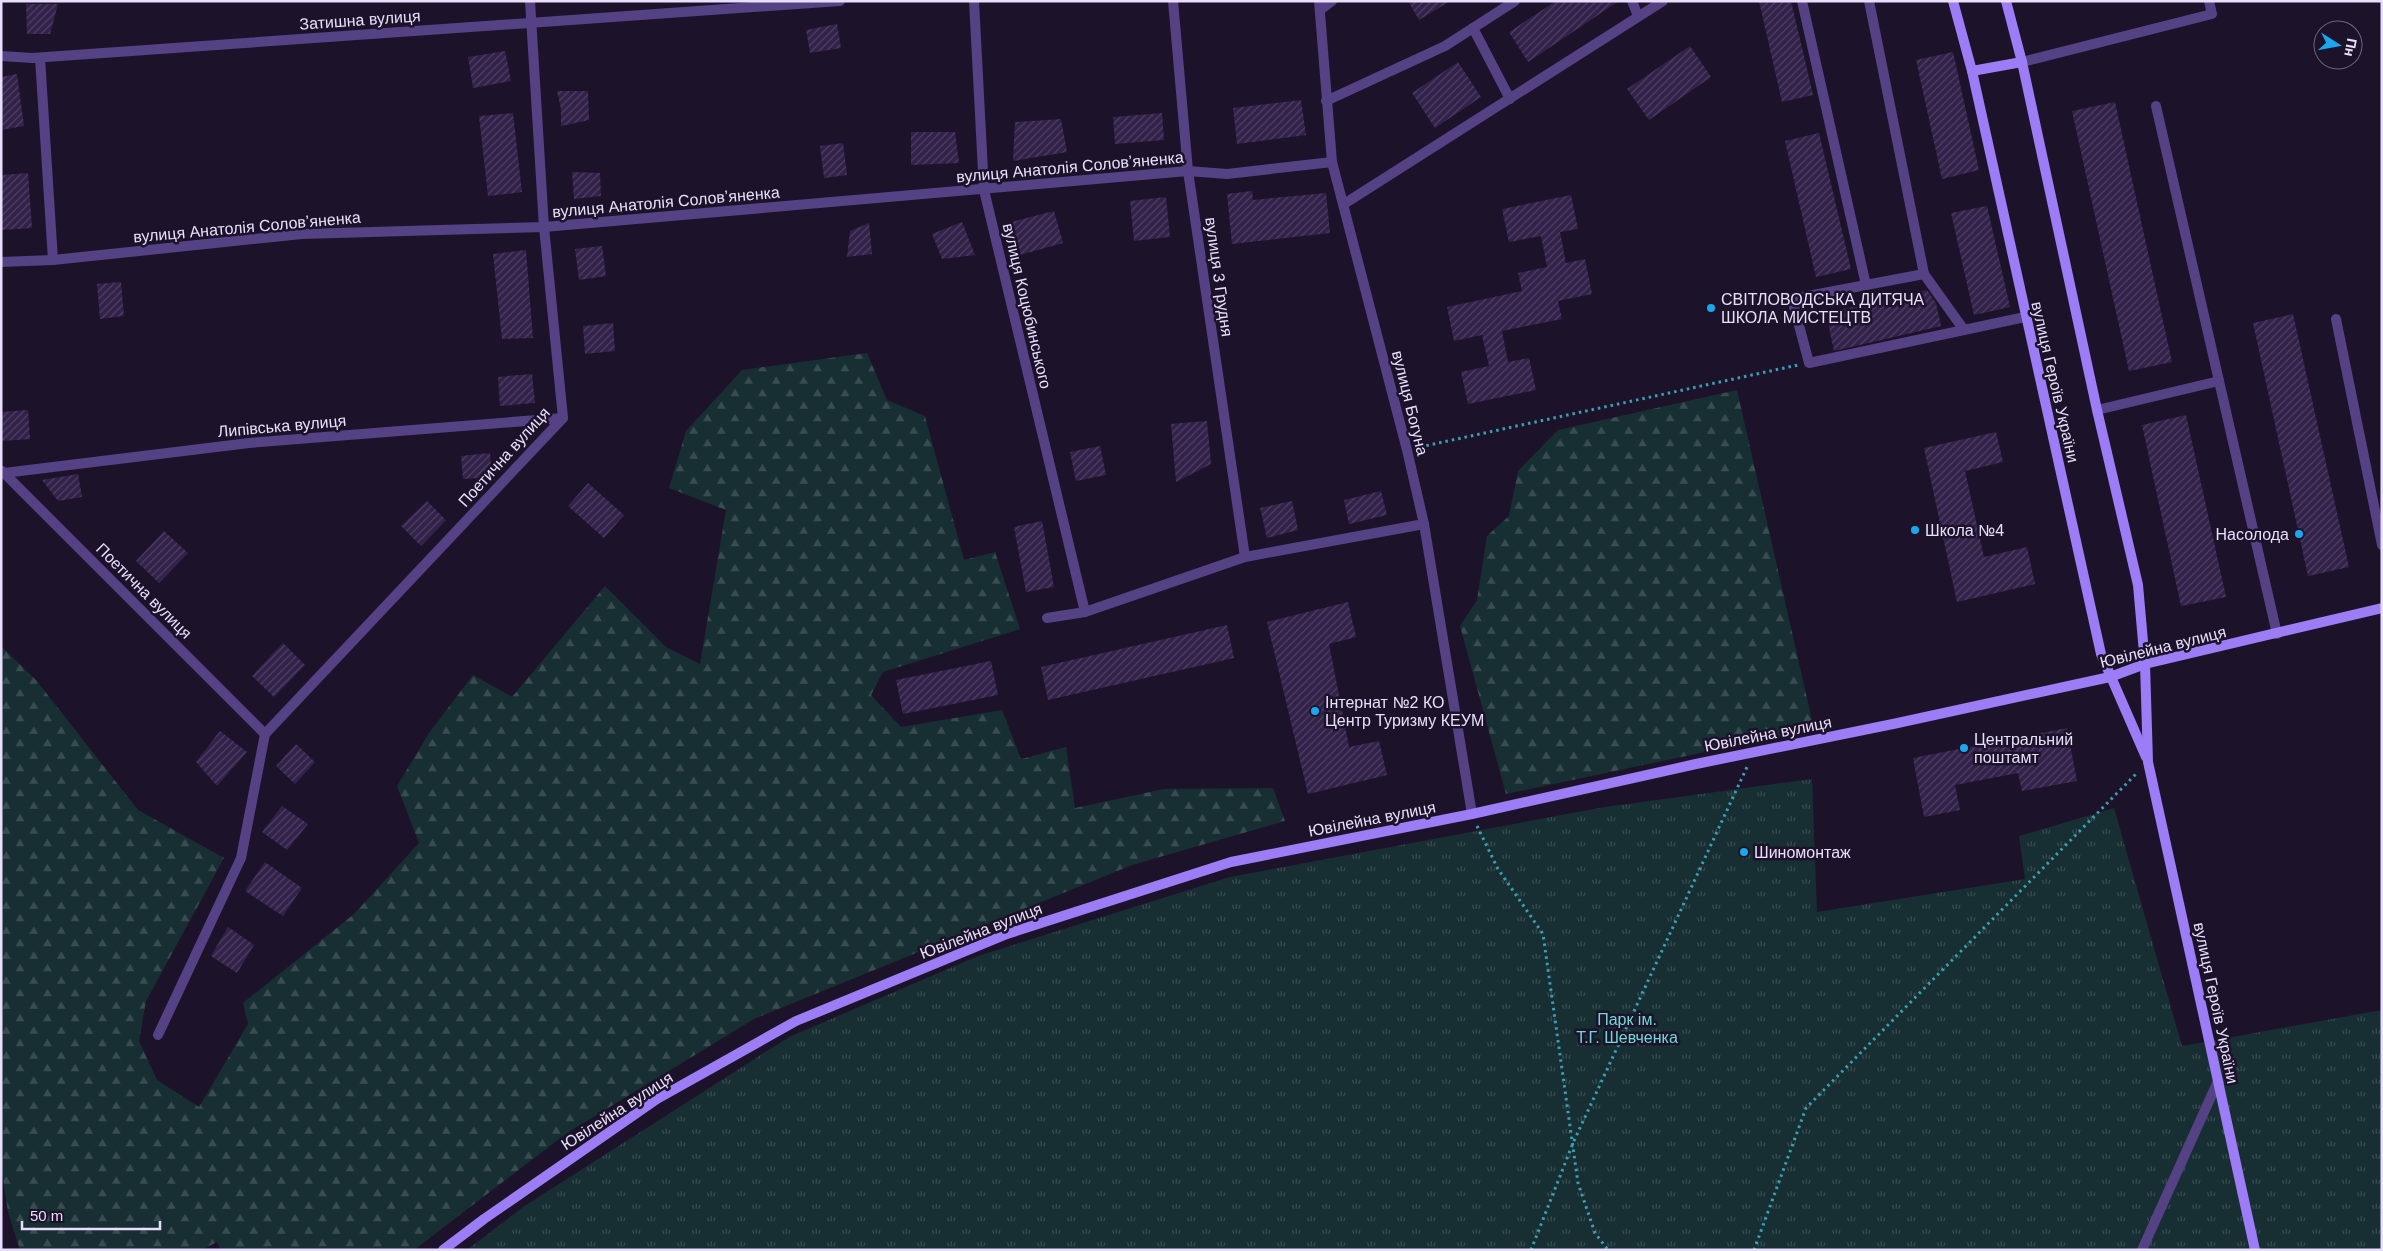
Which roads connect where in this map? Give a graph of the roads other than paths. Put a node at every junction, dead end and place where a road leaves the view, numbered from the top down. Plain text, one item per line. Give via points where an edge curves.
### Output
1 (530, 1) edge
2 (840, 1) edge
3 (974, 1) edge
4 (1173, 1) edge
5 (1332, 1) edge
6 (1515, 1) edge
7 (1632, 1) edge
8 (1663, 1) edge
9 (1802, 1) edge
10 (1869, 1) edge
11 (1953, 1) edge
12 (2006, 1) edge
13 (2209, 1) edge
14 (1320, 6) edge
15 (1638, 16) junction
16 (532, 23) junction
17 (1472, 28) junction
18 (1, 56) edge
19 (36, 58) junction
20 (2022, 62) junction
21 (1972, 71) junction
22 (1510, 100) junction
23 (1326, 101) junction
24 (2156, 106) dead end
25 (1332, 162) junction
26 (1188, 171) junction
27 (984, 190) junction
28 (1344, 204) junction
29 (544, 227) junction
30 (53, 260) junction
31 (1, 262) edge
32 (1924, 274) junction
33 (1866, 285) junction
34 (2025, 317) junction
35 (2336, 319) dead end
36 (1964, 330) junction
37 (2219, 381) junction
38 (2097, 410) junction
39 (563, 418) junction
40 (3, 472) edge
41 (1424, 524) junction
42 (2382, 544) edge
43 (1245, 557) junction
44 (2382, 608) edge
45 (1085, 612) junction
46 (1047, 618) dead end
47 (2277, 634) junction
48 (2146, 664) junction
49 (2110, 677) junction
50 (265, 734) junction
51 (2148, 762) junction
52 (1472, 814) junction
53 (158, 1035) dead end
54 (2218, 1081) junction
55 (443, 1250) edge
56 (2142, 1250) edge
57 (2255, 1250) edge

1 - 16 street, Поетична вулиця
2 - 16 street, Затишна вулиця
3 - 27 street, вулиця Коцюбинського
4 - 26 street, вулиця 3 Грудня
5 - 14 street
6 - 17 street
7 - 15 street
8 - 15 street
9 - 33 street
10 - 32 street
11 - 21 main road, вулиця Героїв України
12 - 20 main road, вулиця Героїв України
13 - 20 street via 2212,14
14 - 23 street, вулиця Богуна
15 - 22 street
16 - 19 street, Затишна вулиця
16 - 29 street, Поетична вулиця
17 - 22 street
17 - 23 street via 1445,46
18 - 19 street, Затишна вулиця
19 - 30 street
20 - 21 main road
20 - 38 main road, вулиця Героїв України
21 - 34 main road, вулиця Героїв України
22 - 28 street
23 - 25 street, вулиця Богуна
24 - 37 street
25 - 26 street, вулиця Анатолія Соловʼяненка via 1226,174
25 - 28 street, вулиця Богуна
26 - 27 street, вулиця Анатолія Соловʼяненка
26 - 43 street, вулиця 3 Грудня
27 - 29 street, вулиця Анатолія Соловʼяненка
27 - 45 street, вулиця Коцюбинського
28 - 41 street, вулиця Богуна
29 - 30 street, вулиця Анатолія Соловʼяненка via 302,234
29 - 39 street, Поетична вулиця
30 - 31 street, вулиця Анатолія Соловʼяненка
32 - 33 street
32 - 36 street
33 - 36 street via 1792,299 1809,363
34 - 36 street
34 - 49 main road, вулиця Героїв України via 2102,654
35 - 42 street
37 - 38 street
37 - 47 street
38 - 48 main road, вулиця Героїв України via 2138,585
39 - 40 street, Липівська вулиця via 250,443
39 - 50 street, Поетична вулиця
40 - 50 street, Поетична вулиця
41 - 43 street
41 - 52 street, вулиця Богуна
43 - 45 street
44 - 47 main road, Ювілейна вулиця
45 - 46 street
47 - 48 main road, Ювілейна вулиця
48 - 49 main road, Ювілейна вулиця
48 - 51 main road, вулиця Героїв України
49 - 51 main road, вулиця Героїв України
49 - 52 main road, Ювілейна вулиця
50 - 53 street via 241,858
51 - 54 main road, вулиця Героїв України
52 - 55 main road, Ювілейна вулиця via 1231,862 1008,934 796,1021 657,1099
54 - 56 street
54 - 57 main road, вулиця Героїв України

